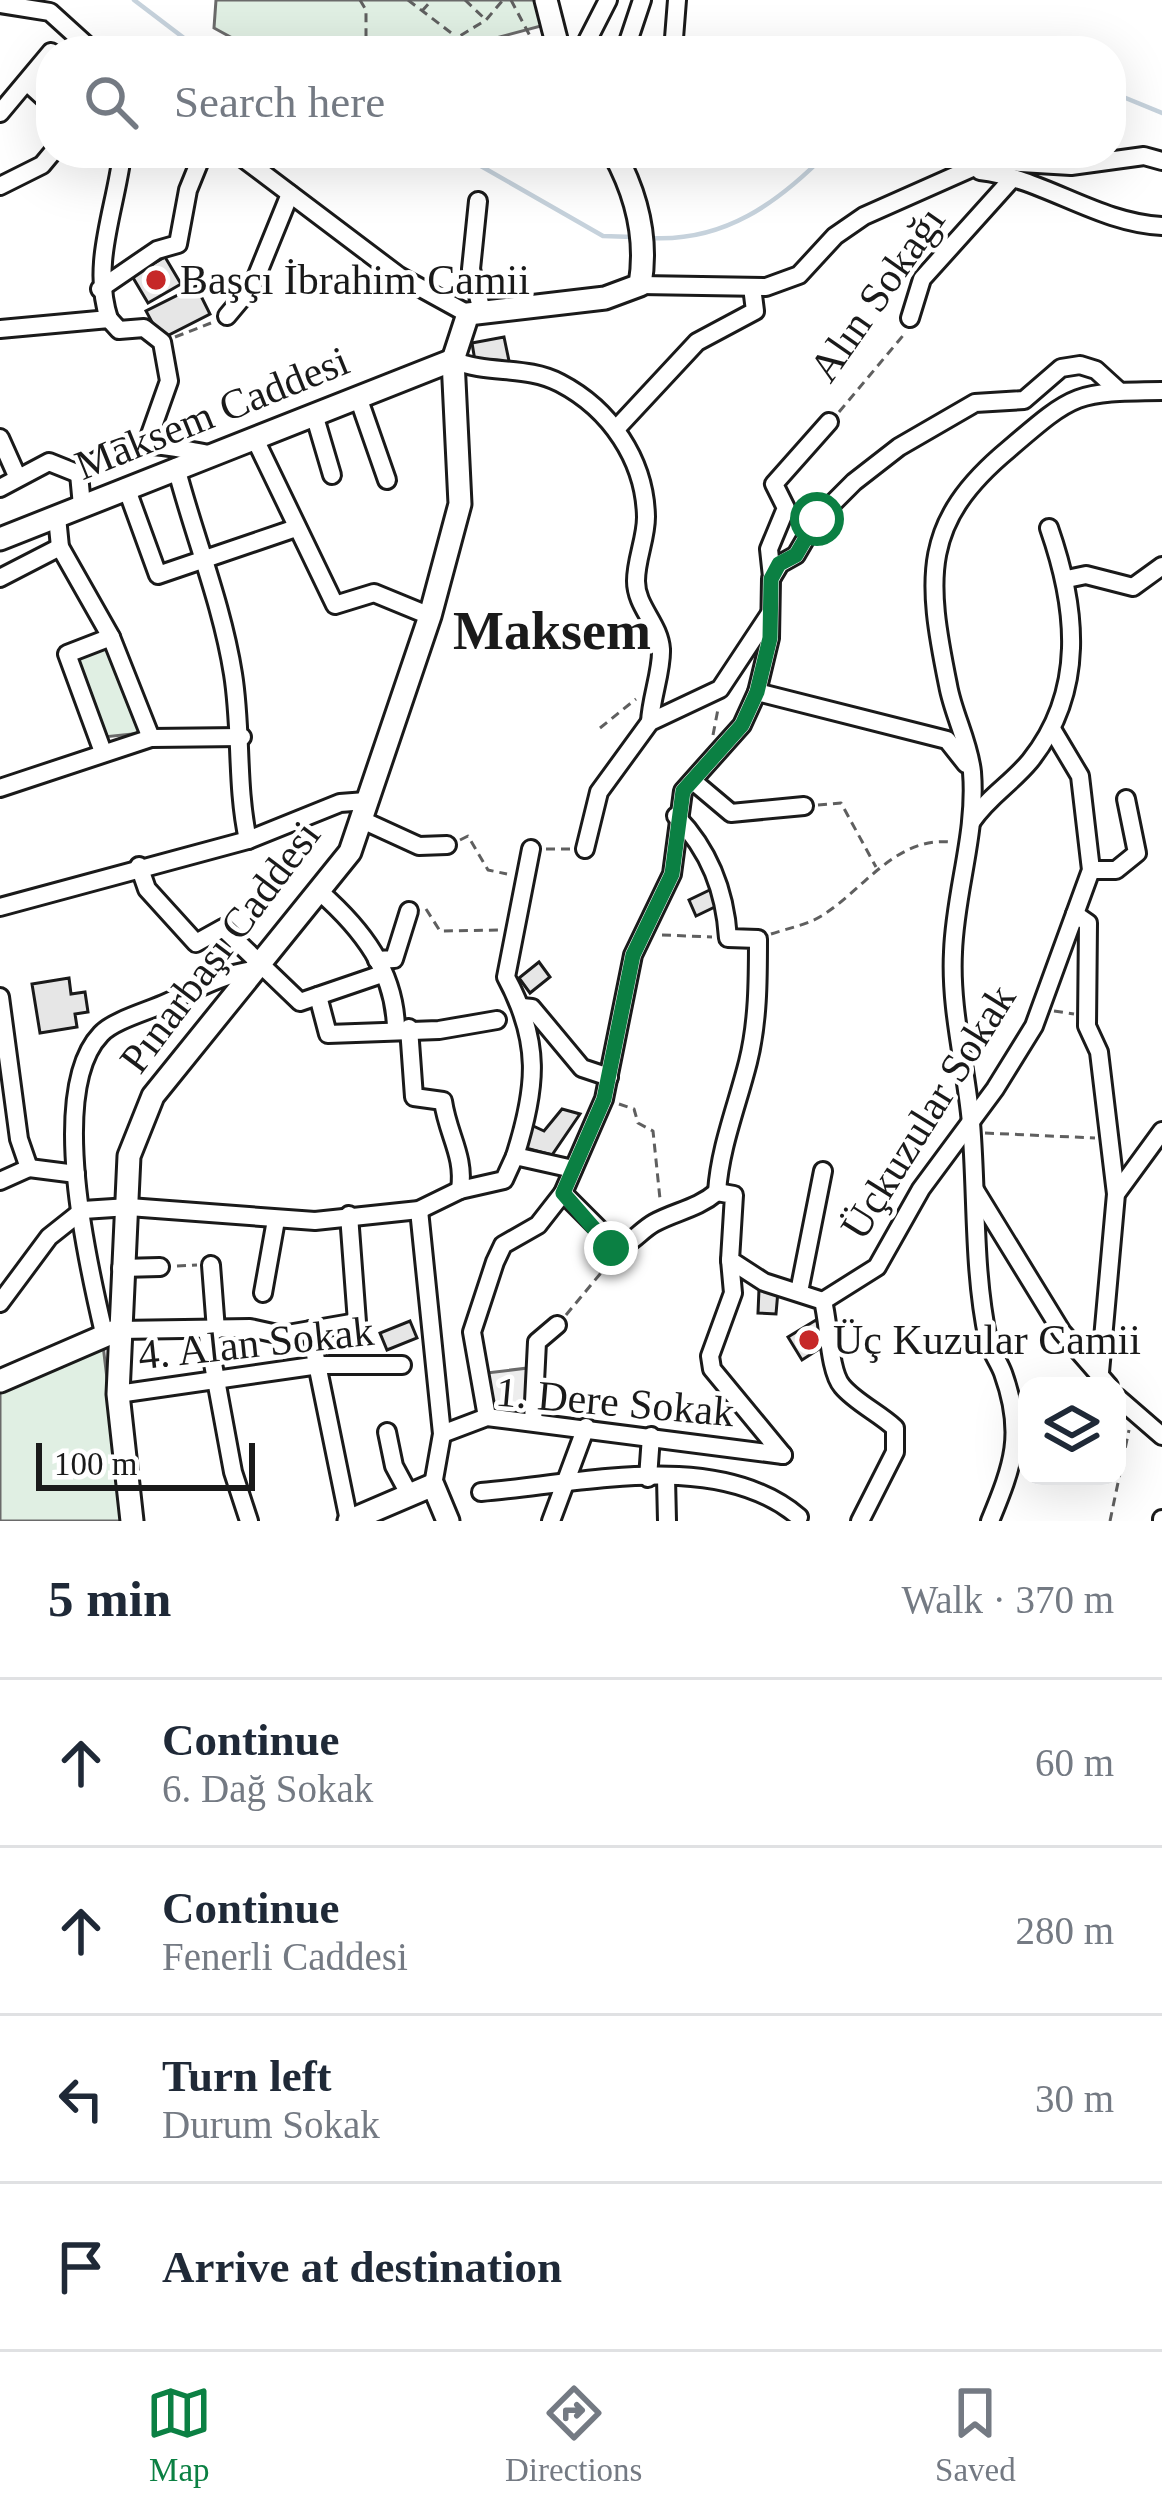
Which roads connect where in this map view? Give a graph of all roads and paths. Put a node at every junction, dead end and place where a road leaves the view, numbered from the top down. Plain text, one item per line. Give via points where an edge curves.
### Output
1 (359, 0) edge
2 (369, 0) edge
3 (408, 0) edge
4 (432, 0) edge
5 (465, 0) edge
6 (503, 0) edge
7 (511, 0) edge
8 (546, 0) edge
9 (608, 0) edge
10 (642, 0) edge
11 (677, 0) edge
12 (0, 4) edge
13 (366, 10) junction
14 (422, 10) junction
15 (486, 20) junction
16 (68, 27) junction
17 (454, 35) joint
18 (62, 36) edge
19 (77, 36) edge
20 (366, 36) edge
21 (530, 36) edge
22 (552, 36) edge
23 (590, 36) edge
24 (630, 36) edge
25 (674, 36) edge
26 (36, 74) edge
27 (29, 84) junction
28 (36, 90) edge
29 (0, 113) edge
30 (1126, 158) edge
31 (1162, 161) edge
32 (36, 168) edge
33 (120, 168) edge
34 (196, 168) edge
35 (257, 168) edge
36 (622, 168) edge
37 (966, 169) joint
38 (1011, 179) junction
39 (0, 186) edge
40 (290, 194) junction
41 (478, 201) dead end
42 (1162, 226) edge
43 (640, 285) junction
44 (752, 287) junction
45 (100, 289) junction
46 (475, 313) junction
47 (227, 316) joint
48 (910, 318) joint
49 (110, 319) junction
50 (0, 329) edge
51 (162, 342) junction
52 (453, 360) junction
53 (1119, 391) junction
54 (1162, 391) edge
55 (358, 397) junction
56 (314, 414) junction
57 (829, 422) joint
58 (616, 429) junction
59 (0, 437) edge
60 (254, 437) junction
61 (147, 443) junction
62 (209, 454) junction
63 (176, 467) junction
64 (79, 474) junction
65 (17, 476) junction
66 (332, 476) dead end
67 (387, 480) dead end
68 (0, 488) edge
69 (126, 488) junction
70 (82, 506) junction
71 (57, 517) junction
72 (296, 528) junction
73 (1048, 529) dead end
74 (0, 539) edge
75 (60, 547) junction
76 (200, 562) junction
77 (1162, 566) edge
78 (0, 578) edge
79 (772, 578) junction
80 (1067, 579) junction
81 (770, 614) junction
82 (430, 616) junction
83 (111, 637) junction
84 (720, 689) junction
85 (651, 691) junction
86 (757, 692) junction
87 (650, 722) junction
88 (600, 728) dead end
89 (1052, 729) junction
90 (242, 737) junction
91 (151, 738) junction
92 (103, 752) junction
93 (715, 758) junction
94 (972, 771) junction
95 (693, 781) junction
96 (0, 788) edge
97 (1126, 799) dead end
98 (804, 806) joint
99 (363, 810) junction
100 (676, 817) junction
101 (971, 822) junction
102 (248, 839) junction
103 (970, 844) junction
104 (447, 845) joint
105 (585, 848) joint
106 (532, 849) joint
107 (139, 866) junction
108 (876, 867) junction
109 (1090, 870) junction
110 (513, 875) dead end
111 (320, 892) junction
112 (0, 907) edge
113 (409, 911) joint
114 (1076, 914) junction
115 (642, 934) junction
116 (728, 938) junction
117 (758, 939) junction
118 (508, 947) junction
119 (258, 967) junction
120 (380, 967) junction
121 (318, 996) junction
122 (0, 997) edge
123 (522, 1007) junction
124 (1040, 1009) junction
125 (497, 1021) dead end
126 (1087, 1026) junction
127 (402, 1028) junction
128 (609, 1077) junction
129 (604, 1099) junction
130 (971, 1125) junction
131 (1162, 1131) edge
132 (1108, 1138) junction
133 (515, 1156) junction
134 (29, 1168) junction
135 (573, 1169) junction
136 (823, 1171) dead end
137 (76, 1174) junction
138 (0, 1181) edge
139 (460, 1190) junction
140 (975, 1190) junction
141 (717, 1192) junction
142 (563, 1193) junction
143 (1116, 1194) junction
144 (129, 1207) junction
145 (83, 1210) junction
146 (418, 1210) junction
147 (349, 1215) junction
148 (668, 1218) junction
149 (276, 1220) junction
150 (623, 1247) junction
151 (730, 1260) junction
152 (211, 1264) joint
153 (160, 1267) joint
154 (122, 1268) junction
155 (793, 1291) junction
156 (263, 1293) dead end
157 (823, 1301) junction
158 (0, 1303) edge
159 (557, 1324) joint
160 (212, 1330) junction
161 (310, 1330) junction
162 (111, 1332) junction
163 (319, 1365) junction
164 (402, 1365) dead end
165 (1103, 1377) edge
166 (1105, 1377) edge
167 (214, 1380) junction
168 (0, 1381) edge
169 (118, 1394) junction
170 (1126, 1406) edge
171 (487, 1418) junction
172 (533, 1422) junction
173 (586, 1426) junction
174 (387, 1432) dead end
175 (442, 1434) junction
176 (651, 1436) junction
177 (1162, 1436) edge
178 (657, 1478) junction
179 (564, 1485) junction
180 (1114, 1485) edge
181 (408, 1492) junction
182 (481, 1492) dead end
183 (440, 1508) edge
184 (799, 1516) dead end
185 (352, 1520) edge
186 (132, 1521) edge
187 (248, 1521) edge
188 (551, 1521) edge
189 (667, 1521) edge
190 (860, 1521) edge
191 (990, 1521) edge
192 (1110, 1521) edge

1 - 13 path
2 - 13 path
3 - 14 path
4 - 14 path
5 - 15 path
6 - 15 path
7 - 21 path
8 - 22 main road
9 - 23 street
10 - 24 street
11 - 25 street
12 - 16 street via 50,12
13 - 20 path
14 - 17 path
15 - 17 path
16 - 18 street
16 - 19 street
26 - 27 street
27 - 28 street
27 - 29 street
30 - 31 street
32 - 39 street
33 - 45 street
34 - 45 street via 178,244
35 - 40 street
36 - 43 main road via 646,249
37 - 38 street
37 - 44 street via 864,216 800,275
38 - 42 street via 1091,211
38 - 48 street, Alın Sokağı via 922,279
40 - 46 street via 399,276
40 - 47 street via 253,285
41 - 46 street
43 - 44 street
43 - 46 main road via 605,298
44 - 58 street via 755,311 697,342
45 - 49 street
46 - 52 main road
47 - 51 path
48 - 57 path, Alın Sokağı
49 - 50 street
49 - 51 street via 119,330 144,328
51 - 61 street via 169,381
52 - 55 main road, Maksem Caddesi
52 - 58 street via 559,382
52 - 82 main road, Pınarbaşı Caddesi via 460,504
53 - 54 street
53 - 79 street via 1080,365 1061,368 1024,400 975,403 854,482
53 - 94 street via 1072,399 1033,428 956,500 940,528 948,686
55 - 56 main road, Maksem Caddesi
55 - 67 street
56 - 60 main road, Maksem Caddesi
56 - 66 street
57 - 79 street, Alın Sokağı via 774,484 786,508 770,549
58 - 85 street via 633,458 646,513 636,582 662,652
59 - 65 street
60 - 62 main road, Maksem Caddesi
60 - 72 street
61 - 62 street
61 - 64 street via 107,451
62 - 63 main road, Maksem Caddesi
63 - 69 main road, Maksem Caddesi
63 - 76 street
64 - 65 street via 49,462
64 - 70 street
65 - 68 street
69 - 70 main road, Maksem Caddesi
69 - 76 street via 158,575
70 - 71 main road, Maksem Caddesi
71 - 74 main road, Maksem Caddesi
71 - 75 street
72 - 76 street
72 - 82 street via 335,605 374,593
73 - 80 street
75 - 78 street
75 - 83 street
76 - 90 street via 225,634
77 - 80 street via 1133,586
79 - 81 street
80 - 89 street via 1071,675
81 - 84 street
81 - 86 street
82 - 99 main road, Pınarbaşı Caddesi
83 - 91 street
83 - 92 street via 68,654
84 - 87 street
84 - 93 path via 709,751
85 - 87 street
85 - 88 path
86 - 93 street
86 - 94 street via 947,740
87 - 105 street via 599,792
89 - 101 street
89 - 109 street via 1080,776
90 - 91 street
90 - 102 street via 238,797
91 - 92 street
92 - 96 street
93 - 95 street
94 - 101 street
95 - 98 street via 731,813
95 - 100 street
97 - 109 street via 1137,854 1116,870
98 - 108 path via 841,803
99 - 102 street via 340,803
99 - 104 street via 419,846
99 - 111 main road, Pınarbaşı Caddesi via 350,852
100 - 115 street via 672,874
100 - 116 street via 726,897
101 - 103 street
102 - 107 street
103 - 108 path via 935,841
103 - 130 street via 952,953
104 - 110 path via 468,836 488,870
105 - 106 path
106 - 118 street
107 - 112 street
107 - 119 street via 147,889 196,943 223,928
108 - 117 path via 824,915
109 - 114 street, Üçkuzular Sokak
111 - 119 main road, Pınarbaşı Caddesi
111 - 120 street via 368,939
113 - 118 path via 426,909 440,931 508,931
113 - 120 street via 394,959
114 - 124 street, Üçkuzular Sokak
114 - 126 street via 1088,923
115 - 116 path
115 - 128 street
116 - 117 street
117 - 141 street via 749,1059
118 - 123 street via 506,976
119 - 121 street via 300,1002
119 - 137 street via 101,1033 78,1077
119 - 144 main road, Pınarbaşı Caddesi via 153,1096 130,1156
120 - 121 street
120 - 127 street
121 - 127 street via 328,1034
122 - 134 street
123 - 128 street via 532,1008 582,1068
123 - 133 street via 535,1090
124 - 126 path via 1075,1014
124 - 130 street, Üçkuzular Sokak
125 - 127 street
126 - 132 street via 1099,1052
127 - 139 street via 413,1097 443,1101 464,1161
128 - 129 street
129 - 135 street
129 - 148 path via 634,1109 638,1123 653,1131 655,1186
130 - 132 path
130 - 140 street
130 - 157 street, Üçkuzular Sokak via 921,1189 877,1267
131 - 143 street
132 - 143 street
133 - 135 street
133 - 139 street via 505,1180
134 - 137 street
134 - 138 street
135 - 142 street
136 - 155 street
137 - 145 street
139 - 146 street
140 - 165 street via 1062,1332
140 - 191 street via 988,1344 1015,1420 1016,1459
141 - 148 street
141 - 151 street via 734,1195
142 - 150 street via 611,1248
142 - 171 street via 494,1262 472,1332
143 - 166 street
144 - 145 street
144 - 149 street
144 - 154 main road, Pınarbaşı Caddesi
145 - 158 street via 49,1237
145 - 162 street via 88,1265
146 - 147 street
146 - 175 street
147 - 149 street
147 - 161 street via 357,1322
148 - 150 street
149 - 156 street
150 - 159 path
151 - 155 street
151 - 176 street, 1. Dere Sokak via 733,1293 712,1369 783,1455
152 - 153 path
152 - 160 street
153 - 154 street
154 - 162 main road, Pınarbaşı Caddesi
155 - 157 street
157 - 190 street via 833,1371 895,1428 895,1452
159 - 172 street via 537,1342
160 - 161 street
160 - 162 street
160 - 167 street
161 - 163 street
162 - 168 main road
162 - 169 main road, Pınarbaşı Caddesi
163 - 164 street, 4. Alan Sokak
163 - 167 street, 4. Alan Sokak
163 - 185 street
167 - 169 street, 4. Alan Sokak
167 - 187 street
169 - 186 main road, Pınarbaşı Caddesi
170 - 177 street
171 - 172 street, 1. Dere Sokak
171 - 175 street, 1. Dere Sokak
172 - 173 street, 1. Dere Sokak
173 - 176 street, 1. Dere Sokak
173 - 179 street
174 - 181 street
175 - 183 street
176 - 178 street
178 - 179 street
178 - 184 street via 752,1487
178 - 189 street
179 - 182 street
179 - 188 street
180 - 192 path
181 - 183 main road
181 - 185 main road

